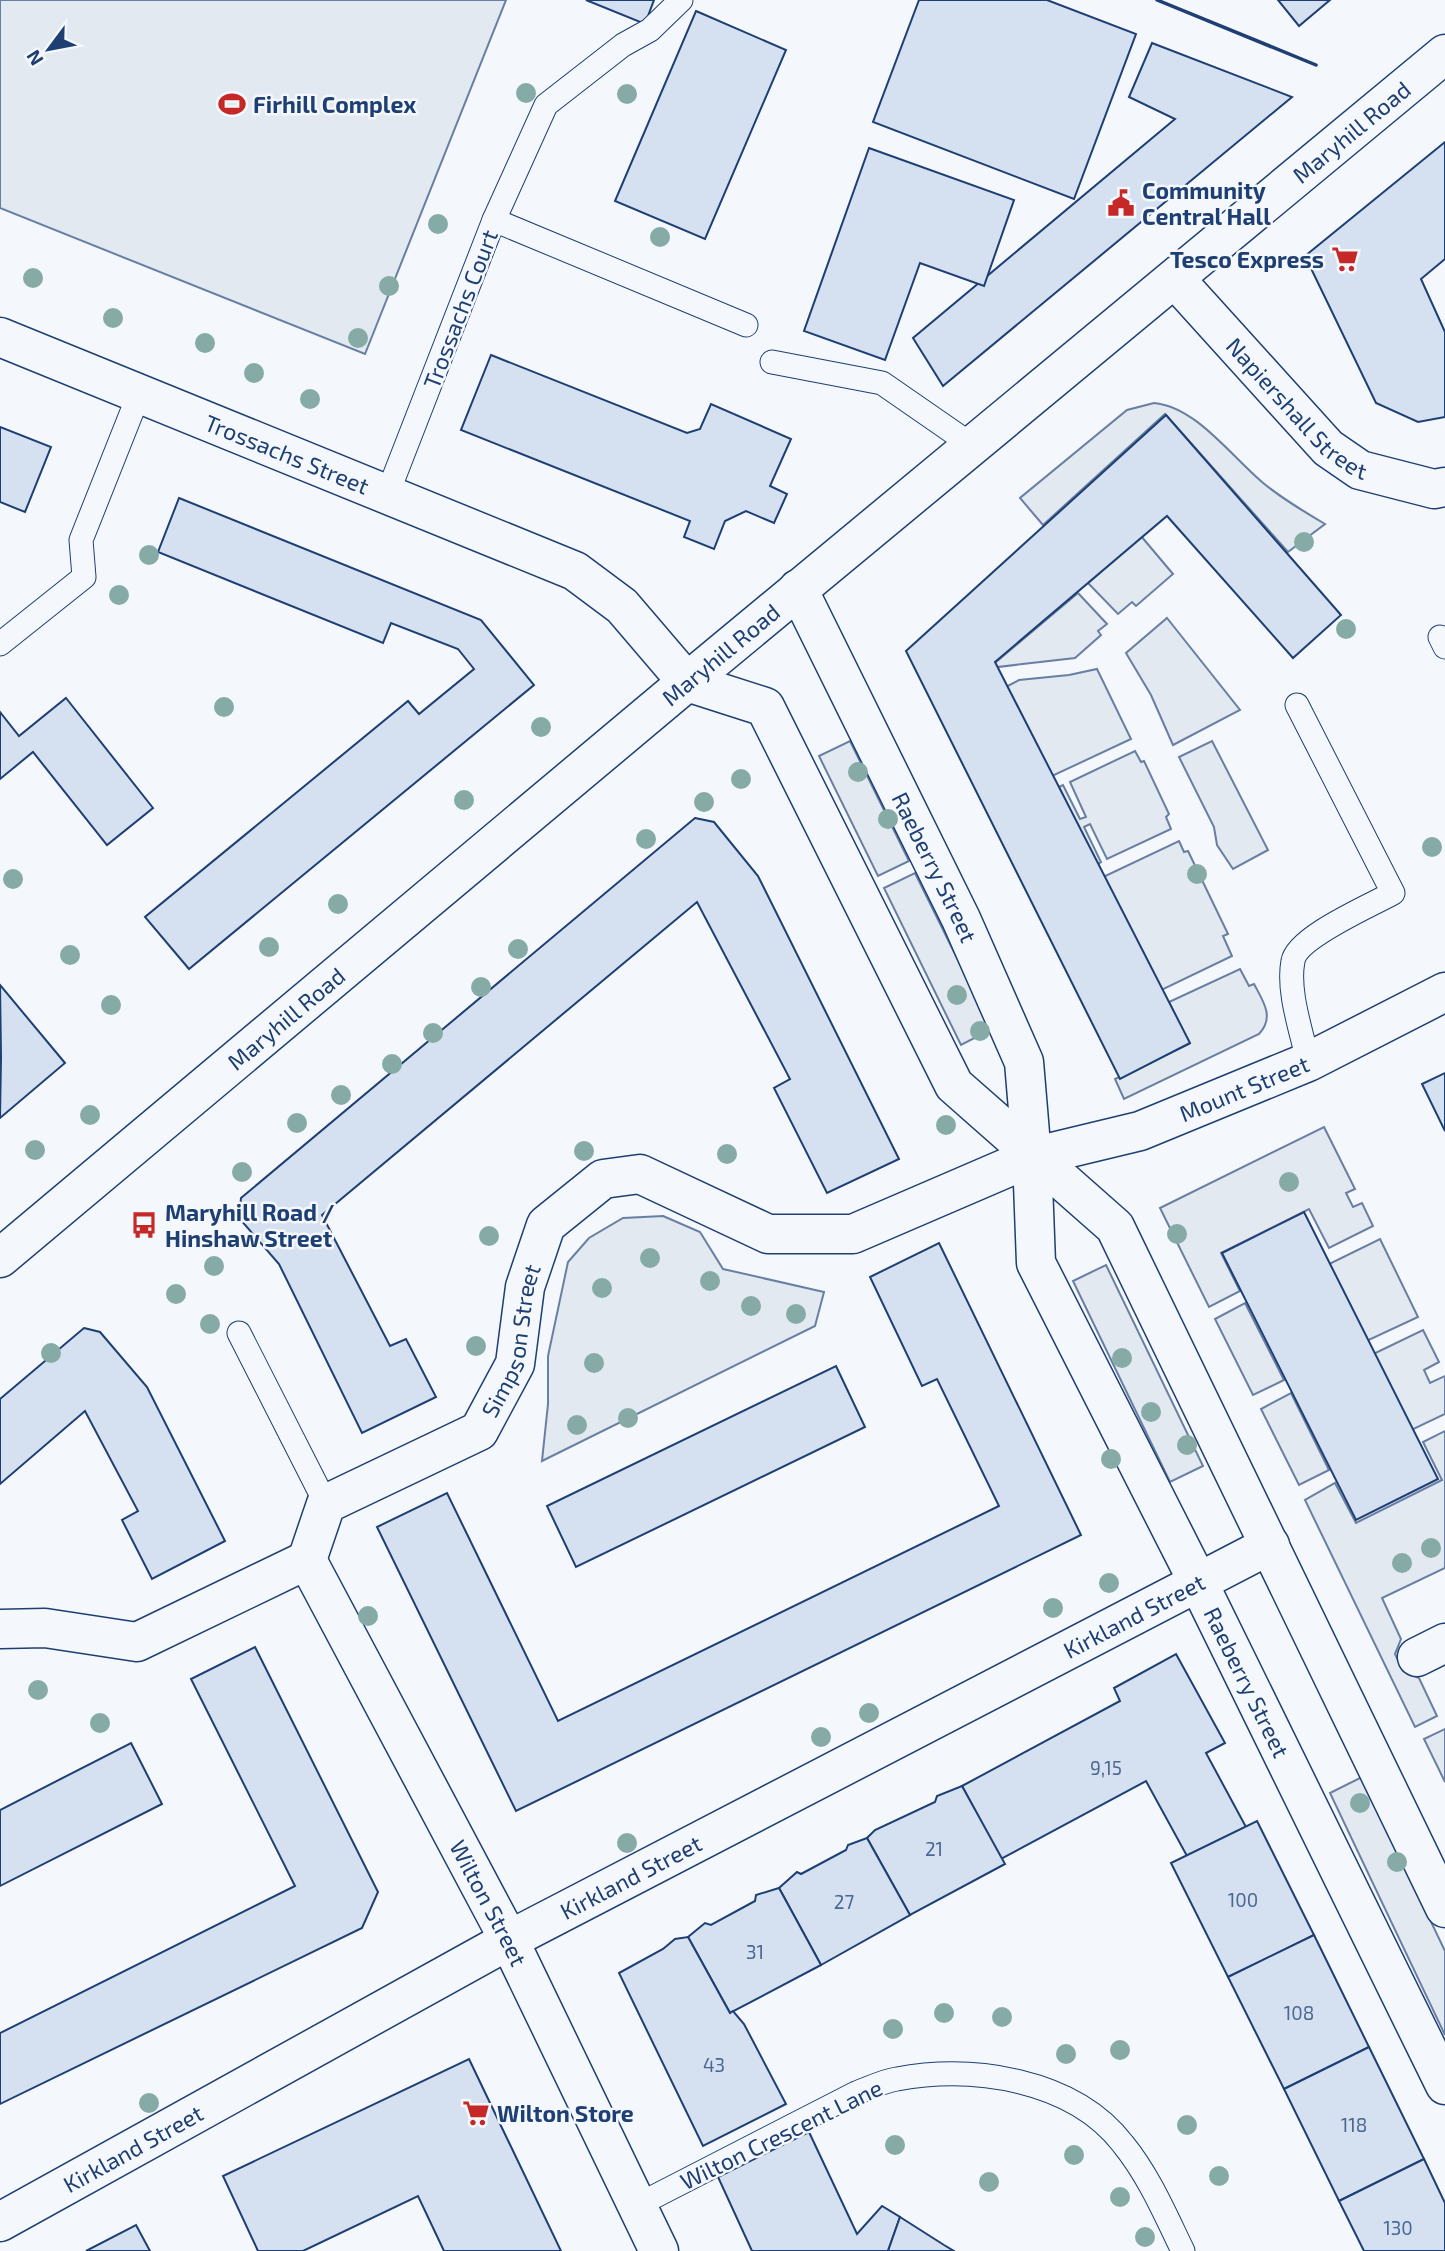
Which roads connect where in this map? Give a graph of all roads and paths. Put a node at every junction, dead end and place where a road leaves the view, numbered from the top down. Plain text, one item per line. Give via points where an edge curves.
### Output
1 (681, 0) edge
2 (1445, 54) edge
3 (494, 220) junction
4 (1176, 280) junction
5 (747, 325) dead end
6 (0, 337) edge
7 (772, 362) dead end
8 (139, 394) junction
9 (973, 446) junction
10 (1445, 487) edge
11 (387, 495) junction
12 (798, 590) junction
13 (0, 644) edge
14 (687, 682) junction
15 (1297, 705) dead end
16 (1445, 992) edge
17 (1308, 1062) junction
18 (1032, 1157) junction
19 (0, 1258) edge
20 (239, 1333) dead end
21 (326, 1504) junction
22 (1270, 1545) junction
23 (307, 1560) junction
24 (1198, 1583) junction
25 (0, 1629) edge
26 (1445, 1908) edge
27 (509, 1940) junction
28 (1445, 2085) edge
29 (636, 2206) junction
30 (0, 2222) edge
31 (659, 2251) edge
32 (1183, 2251) edge

1 - 3 lane via 650,30 614,51 546,105
2 - 4 street, Maryhill Road
3 - 5 lane, Trossachs Court
3 - 11 lane, Trossachs Court
4 - 9 street, Maryhill Road
4 - 10 street, Napiershall Street via 1328,448 1360,470 1434,489
6 - 8 street, Trossachs Street
7 - 9 lane via 881,383
8 - 11 street, Trossachs Street
8 - 13 lane via 80,540 84,577
9 - 12 street, Maryhill Road
11 - 14 street, Trossachs Street via 575,571 622,606
12 - 14 street, Maryhill Road
12 - 18 street, Raeberry Street via 961,919 1024,1062
14 - 18 street via 765,708 954,1085
14 - 19 street, Maryhill Road
15 - 17 lane via 1393,893 1302,944 1293,960 1295,998
16 - 17 street, Mount Street
17 - 18 street, Mount Street via 1140,1131
18 - 21 street, Simpson Street via 853,1234 768,1234 640,1174 603,1179 546,1225 525,1287 515,1364 479,1431
18 - 22 street via 1115,1227
18 - 24 street, Raeberry Street via 1036,1263
20 - 21 lane
21 - 23 street
22 - 24 street, Kirkland Street
22 - 26 street
23 - 25 street via 137,1642 45,1628
23 - 27 street, Wilton Street
24 - 27 street, Kirkland Street
24 - 28 street, Raeberry Street
27 - 29 street, Wilton Street
27 - 30 street, Kirkland Street
29 - 31 street, Wilton Street
29 - 32 lane, Wilton Crescent Lane via 856,2092 894,2079 937,2074 1000,2077 1046,2090 1085,2109 1122,2141 1147,2177

